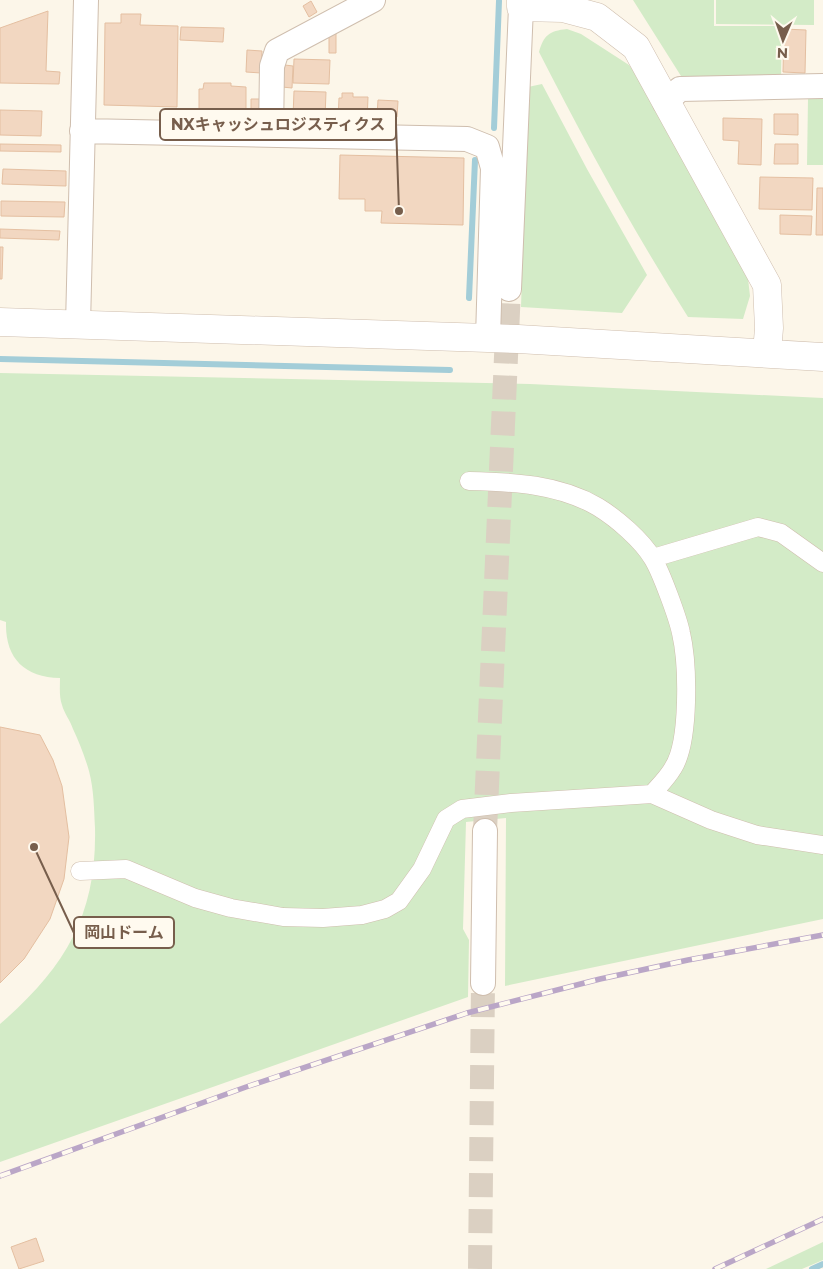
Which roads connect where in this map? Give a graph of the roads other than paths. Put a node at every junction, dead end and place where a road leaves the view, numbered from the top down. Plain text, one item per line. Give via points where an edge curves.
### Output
1 (86, 0) edge
2 (373, 0) edge
3 (521, 4) edge
4 (823, 86) edge
5 (665, 103) junction
6 (82, 131) junction
7 (271, 134) junction
8 (509, 289) tunnel mouth
9 (0, 322) edge
10 (78, 325) junction
11 (488, 338) junction
12 (767, 353) junction
13 (823, 357) edge
14 (469, 481) dead end
15 (653, 558) junction
16 (823, 564) edge
17 (652, 794) junction
18 (485, 831) tunnel mouth
19 (823, 845) edge
20 (80, 871) dead end
21 (483, 984) tunnel mouth

1 - 6 street
2 - 7 street via 278,52 272,66
3 - 5 street via 563,8 598,17 636,47
3 - 8 street
4 - 5 street via 680,89
5 - 12 street via 767,285
6 - 7 street
6 - 10 street
7 - 11 street via 467,139 487,147 493,168
9 - 10 street
10 - 11 street
11 - 12 street
12 - 13 street
14 - 15 street via 519,482 579,498 622,524
15 - 16 street via 758,527 781,533
15 - 17 street via 681,632 686,665 682,742 674,767
17 - 19 street via 711,820 757,835
17 - 20 street via 511,802 462,809 446,819 422,869 399,901 385,909 362,915 283,917 195,898 126,869
18 - 21 street

